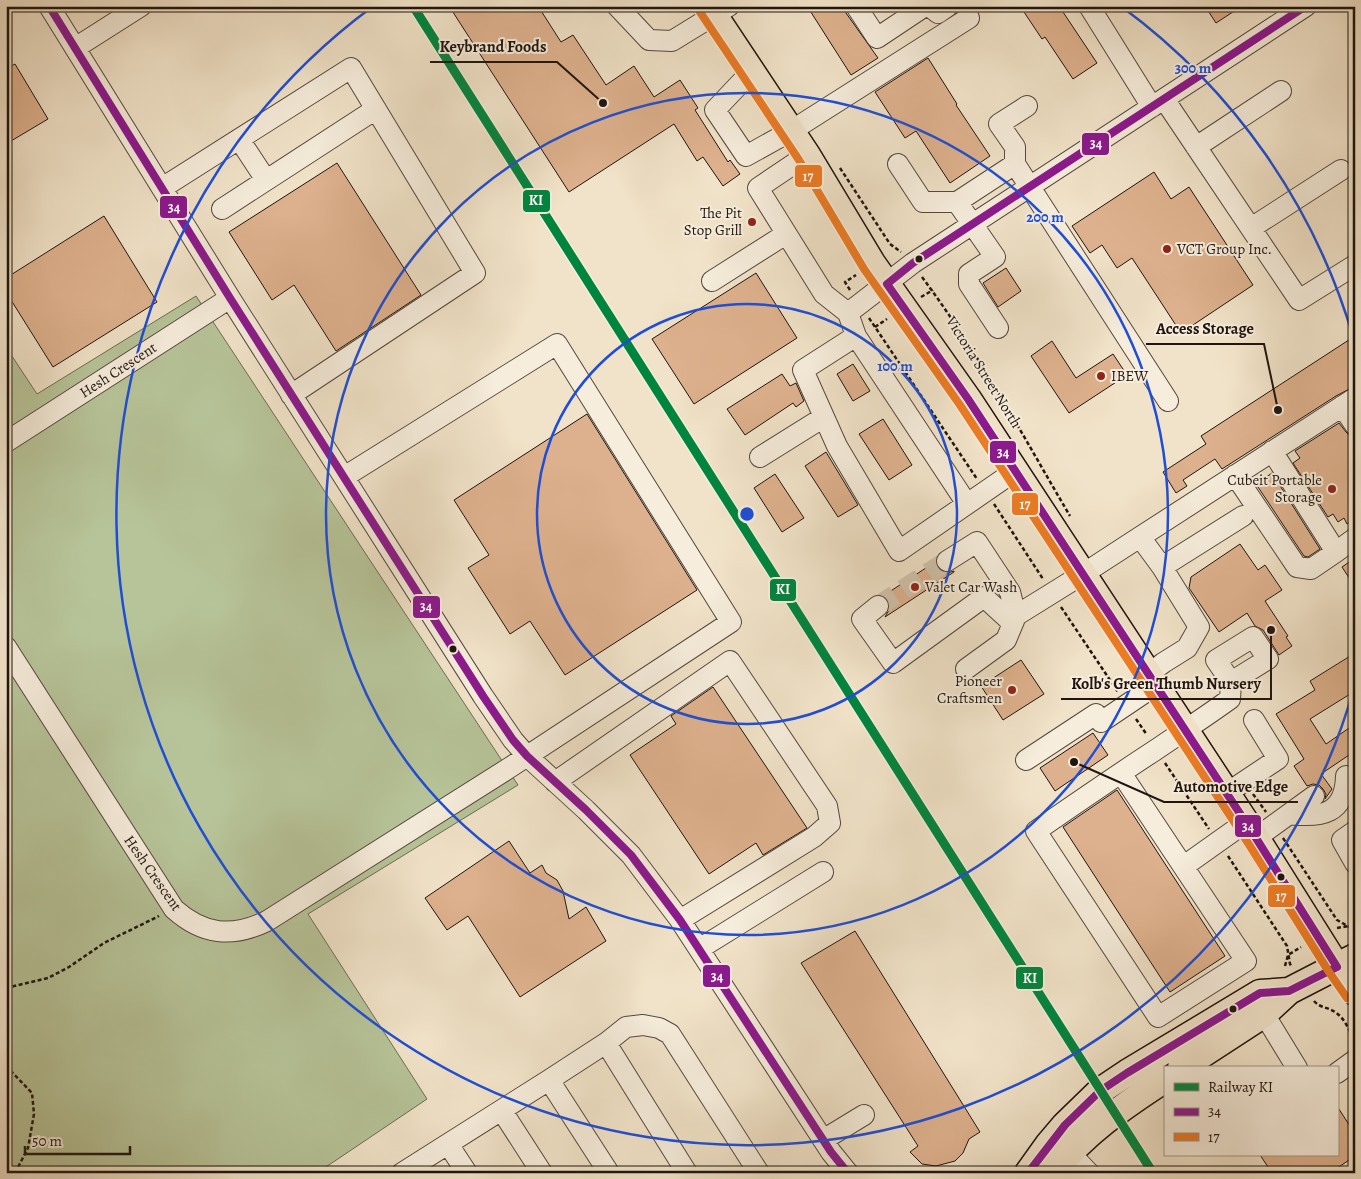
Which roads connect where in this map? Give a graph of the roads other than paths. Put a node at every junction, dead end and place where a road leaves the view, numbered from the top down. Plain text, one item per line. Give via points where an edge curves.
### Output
1 (49, 6) edge
2 (141, 6) edge
3 (616, 6) edge
4 (856, 6) edge
5 (927, 6) edge
6 (948, 6) edge
7 (1089, 6) edge
8 (1306, 6) edge
9 (717, 9) edge
10 (969, 18) dead end
11 (75, 48) junction
12 (752, 72) junction
13 (1281, 91) dead end
14 (1158, 103) junction
15 (1027, 106) dead end
16 (376, 109) junction
17 (791, 131) junction
18 (240, 139) junction
19 (1196, 147) junction
20 (807, 155) junction
21 (898, 164) dead end
22 (1015, 164) junction
23 (1341, 170) dead end
24 (266, 180) junction
25 (1030, 186) junction
26 (162, 188) junction
27 (957, 202) junction
28 (222, 208) dead end
29 (972, 224) junction
30 (1251, 228) junction
31 (786, 234) junction
32 (1355, 265) edge
33 (712, 281) dead end
34 (887, 284) junction
35 (230, 298) junction
36 (848, 313) junction
37 (998, 328) dead end
38 (856, 336) junction
39 (291, 395) junction
40 (1168, 401) dead end
41 (1349, 402) edge
42 (824, 417) junction
43 (1355, 425) edge
44 (6, 442) edge
45 (1272, 451) junction
46 (760, 457) dead end
47 (1015, 471) junction
48 (1235, 475) junction
49 (344, 477) junction
50 (967, 504) junction
51 (1243, 516) dead end
52 (1140, 537) junction
53 (1355, 538) edge
54 (1336, 552) junction
55 (947, 561) tunnel mouth
56 (1162, 566) junction
57 (1083, 574) junction
58 (878, 606) tunnel mouth
59 (1012, 618) junction
60 (6, 647) edge
61 (966, 669) dead end
62 (1152, 679) junction
63 (1231, 682) dead end
64 (1254, 720) dead end
65 (1186, 730) junction
66 (526, 756) junction
67 (1026, 760) dead end
68 (1121, 773) junction
69 (1346, 776) dead end
70 (555, 782) junction
71 (1227, 793) junction
72 (1314, 796) dead end
73 (1289, 814) junction
74 (1256, 824) junction
75 (1348, 836) edge
76 (1355, 863) edge
77 (1184, 866) junction
78 (823, 872) dead end
79 (680, 920) junction
80 (699, 949) junction
81 (1346, 962) edge
82 (1289, 991) junction
83 (1341, 1004) edge
84 (1264, 1014) junction
85 (606, 1043) junction
86 (1355, 1060) edge
87 (1184, 1066) edge
88 (1296, 1066) edge
89 (1338, 1072) edge
90 (549, 1080) junction
91 (1164, 1080) edge
92 (502, 1111) junction
93 (864, 1116) dead end
94 (824, 1140) junction
95 (448, 1144) junction
96 (1070, 1153) junction
97 (402, 1173) edge
98 (467, 1173) edge
99 (542, 1173) edge
100 (609, 1173) edge
101 (687, 1173) edge
102 (759, 1173) edge
103 (848, 1173) edge
104 (1028, 1173) edge
105 (1054, 1173) edge
106 (1089, 1173) edge

1 - 11 street
2 - 11 street
3 - 9 street via 649,40 672,41
4 - 5 street via 877,38
5 - 6 street via 938,13
7 - 14 street
8 - 14 street
9 - 12 main road, Victoria Street North
10 - 17 street
11 - 26 street
12 - 17 main road, Victoria Street North
12 - 17 street via 715,110 746,156
13 - 19 street
14 - 19 street
14 - 25 street
15 - 22 street via 999,124 1015,147
16 - 18 street via 351,68
16 - 24 street
16 - 39 street via 475,273
17 - 20 main road, Victoria Street North
18 - 24 street
18 - 26 street
19 - 30 street
20 - 31 street via 758,188
20 - 34 main road, Victoria Street North
21 - 27 street via 923,202
22 - 25 street
22 - 27 street
23 - 30 street
24 - 28 street
25 - 29 street
25 - 40 street
26 - 35 street
27 - 29 street
29 - 34 street
29 - 37 street via 995,257 969,274 969,284
30 - 32 street via 1299,300
31 - 33 street
31 - 36 street via 824,294
34 - 36 street
34 - 47 main road, Victoria Street North
35 - 39 street
35 - 44 street, Hesh Crescent
36 - 38 street
38 - 42 street via 803,370
38 - 50 street
39 - 49 street
41 - 43 street
41 - 45 street
42 - 46 street
42 - 50 street via 837,446 899,552
45 - 48 street
45 - 54 street
47 - 50 street
47 - 57 main road, Victoria Street North
48 - 52 street
48 - 54 street via 1297,567 1311,569
49 - 66 street via 483,696
49 - 66 street, Hesh Crescent via 557,344 731,622
51 - 56 street
52 - 56 street
52 - 57 street
53 - 54 street
55 - 59 street via 977,542 1010,592
56 - 62 street via 1199,627 1187,648 1162,663
57 - 59 street
57 - 62 main road, Victoria Street North
58 - 59 street via 862,619 893,663 984,597
59 - 61 street via 1006,640
60 - 66 street, Hesh Crescent via 166,899 174,909 206,929 231,932 267,921
62 - 65 main road, Victoria Street North
62 - 67 street via 1101,722 1096,714
63 - 65 street via 1230,699
64 - 71 street via 1278,758
65 - 68 street
65 - 71 main road, Victoria Street North
66 - 70 street
68 - 77 street
68 - 77 street via 1036,831 1158,1017 1246,961
69 - 73 street via 1346,790 1338,805 1324,813 1307,816
70 - 79 street via 631,855
70 - 79 street via 730,661 827,806 830,823 814,837
71 - 74 main road, Victoria Street North
72 - 73 street
73 - 74 street
74 - 77 street
74 - 81 main road, Victoria Street North
75 - 76 street
78 - 80 street
79 - 80 street
80 - 94 street
81 - 82 main road
81 - 83 main road, Victoria Street North
82 - 84 main road
82 - 104 main road via 1260,993 1100,1091 1048,1144
84 - 87 main road
84 - 88 street
85 - 90 street
85 - 101 street
85 - 102 street via 626,1027 643,1025 670,1034
86 - 89 street
90 - 92 street
90 - 100 street
91 - 96 main road via 1115,1113
92 - 95 street
92 - 99 street
93 - 94 street
94 - 103 street
95 - 97 street
95 - 98 street
96 - 105 main road
96 - 106 street

